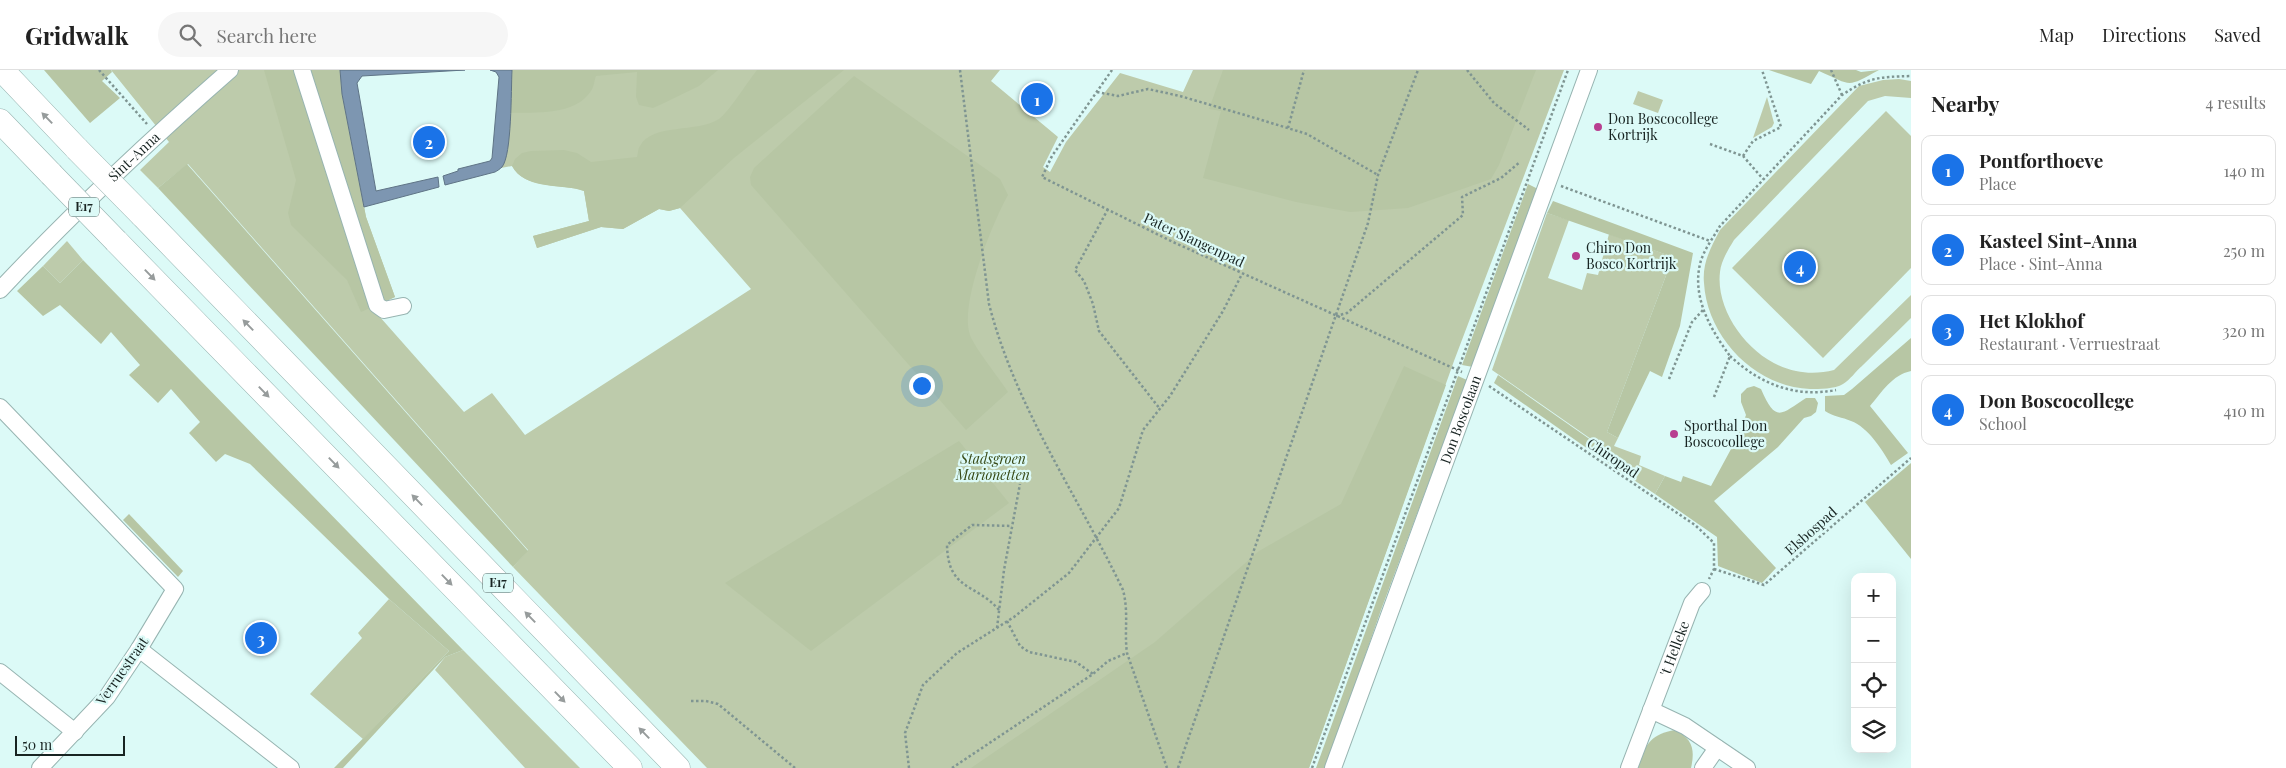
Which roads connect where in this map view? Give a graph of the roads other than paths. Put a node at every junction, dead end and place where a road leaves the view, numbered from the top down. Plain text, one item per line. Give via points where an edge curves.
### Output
1 (2, 70) edge
2 (230, 70) edge
3 (302, 70) edge
4 (1589, 70) edge
5 (17, 78) edge
6 (0, 121) edge
7 (0, 290) edge
8 (403, 306) dead end
9 (0, 407) edge
10 (1702, 592) dead end
11 (140, 649) junction
12 (0, 672) edge
13 (1651, 710) junction
14 (75, 732) junction
15 (1717, 748) junction
16 (40, 768) edge
17 (291, 768) edge
18 (630, 768) edge
19 (678, 768) edge
20 (1334, 768) edge
21 (1629, 768) edge
22 (1703, 768) edge
23 (1747, 768) edge

1 - 5 highway, E17
2 - 7 street, Sint-Anna via 157,134
3 - 8 street via 377,305 384,310
4 - 20 street, Don Boscolaan
19 -> 5 highway, E17, bridge via 77,148
6 -> 18 highway, E17, bridge
9 - 11 street, Verruestraat via 175,589
10 - 13 street, 't Helleke via 1692,603
11 - 14 street, Verruestraat via 107,697
11 - 17 street
12 - 14 street
13 - 15 street via 1685,726
13 - 21 street, 't Helleke
14 - 16 street, Verruestraat
15 - 22 street
15 - 23 street

